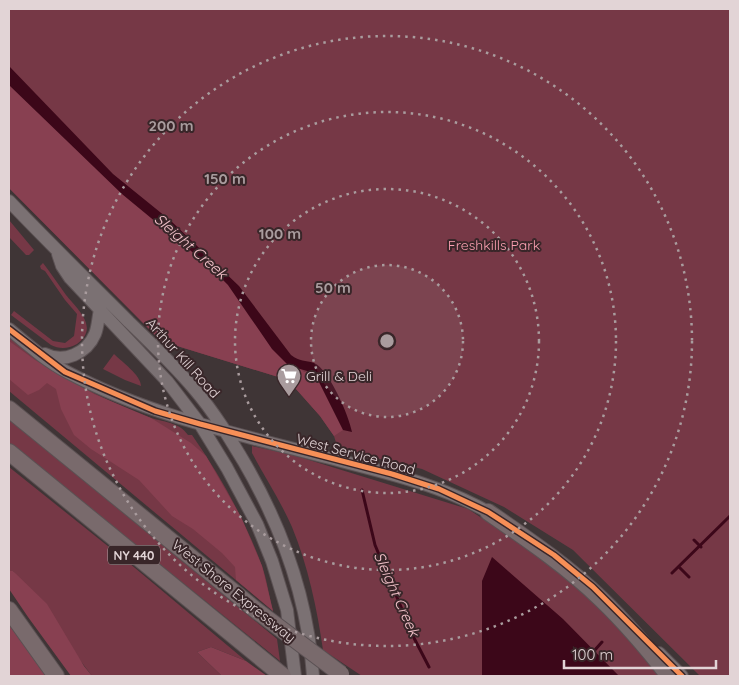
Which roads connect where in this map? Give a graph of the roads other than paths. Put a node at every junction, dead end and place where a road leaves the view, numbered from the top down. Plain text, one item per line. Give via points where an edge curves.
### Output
1 (9, 201) edge
2 (56, 250) junction
3 (100, 310) junction
4 (9, 329) edge
5 (26, 343) junction
6 (9, 409) edge
7 (200, 424) junction
8 (224, 430) junction
9 (9, 452) edge
10 (488, 512) junction
11 (9, 610) edge
12 (342, 675) edge
13 (56, 676) edge
14 (283, 676) edge
15 (295, 676) edge
16 (313, 676) edge
17 (669, 676) edge
18 (682, 676) edge

1 - 2 street, Arthur Kill Road
2 - 3 street, Arthur Kill Road via 70,278
2 - 8 street, Arthur Kill Road via 190,384
3 - 5 street via 96,333 86,349 70,357 52,357
3 - 7 street, Arthur Kill Road via 167,381
4 - 5 street
5 - 7 street, West Service Road via 66,372 155,411
6 - 12 highway, West Shore Expressway / NY 440, bridge via 257,611
7 - 8 street, West Service Road
7 - 15 street, Arthur Kill Road via 254,517 272,560 287,610
8 - 10 street, West Service Road via 392,474 439,489
8 - 16 street, Arthur Kill Road via 264,496 283,540 300,588 309,630
9 - 14 highway, NY 440
10 - 17 highway via 563,566 600,598
10 - 18 street, West Service Road via 554,555 593,587
11 - 13 highway

